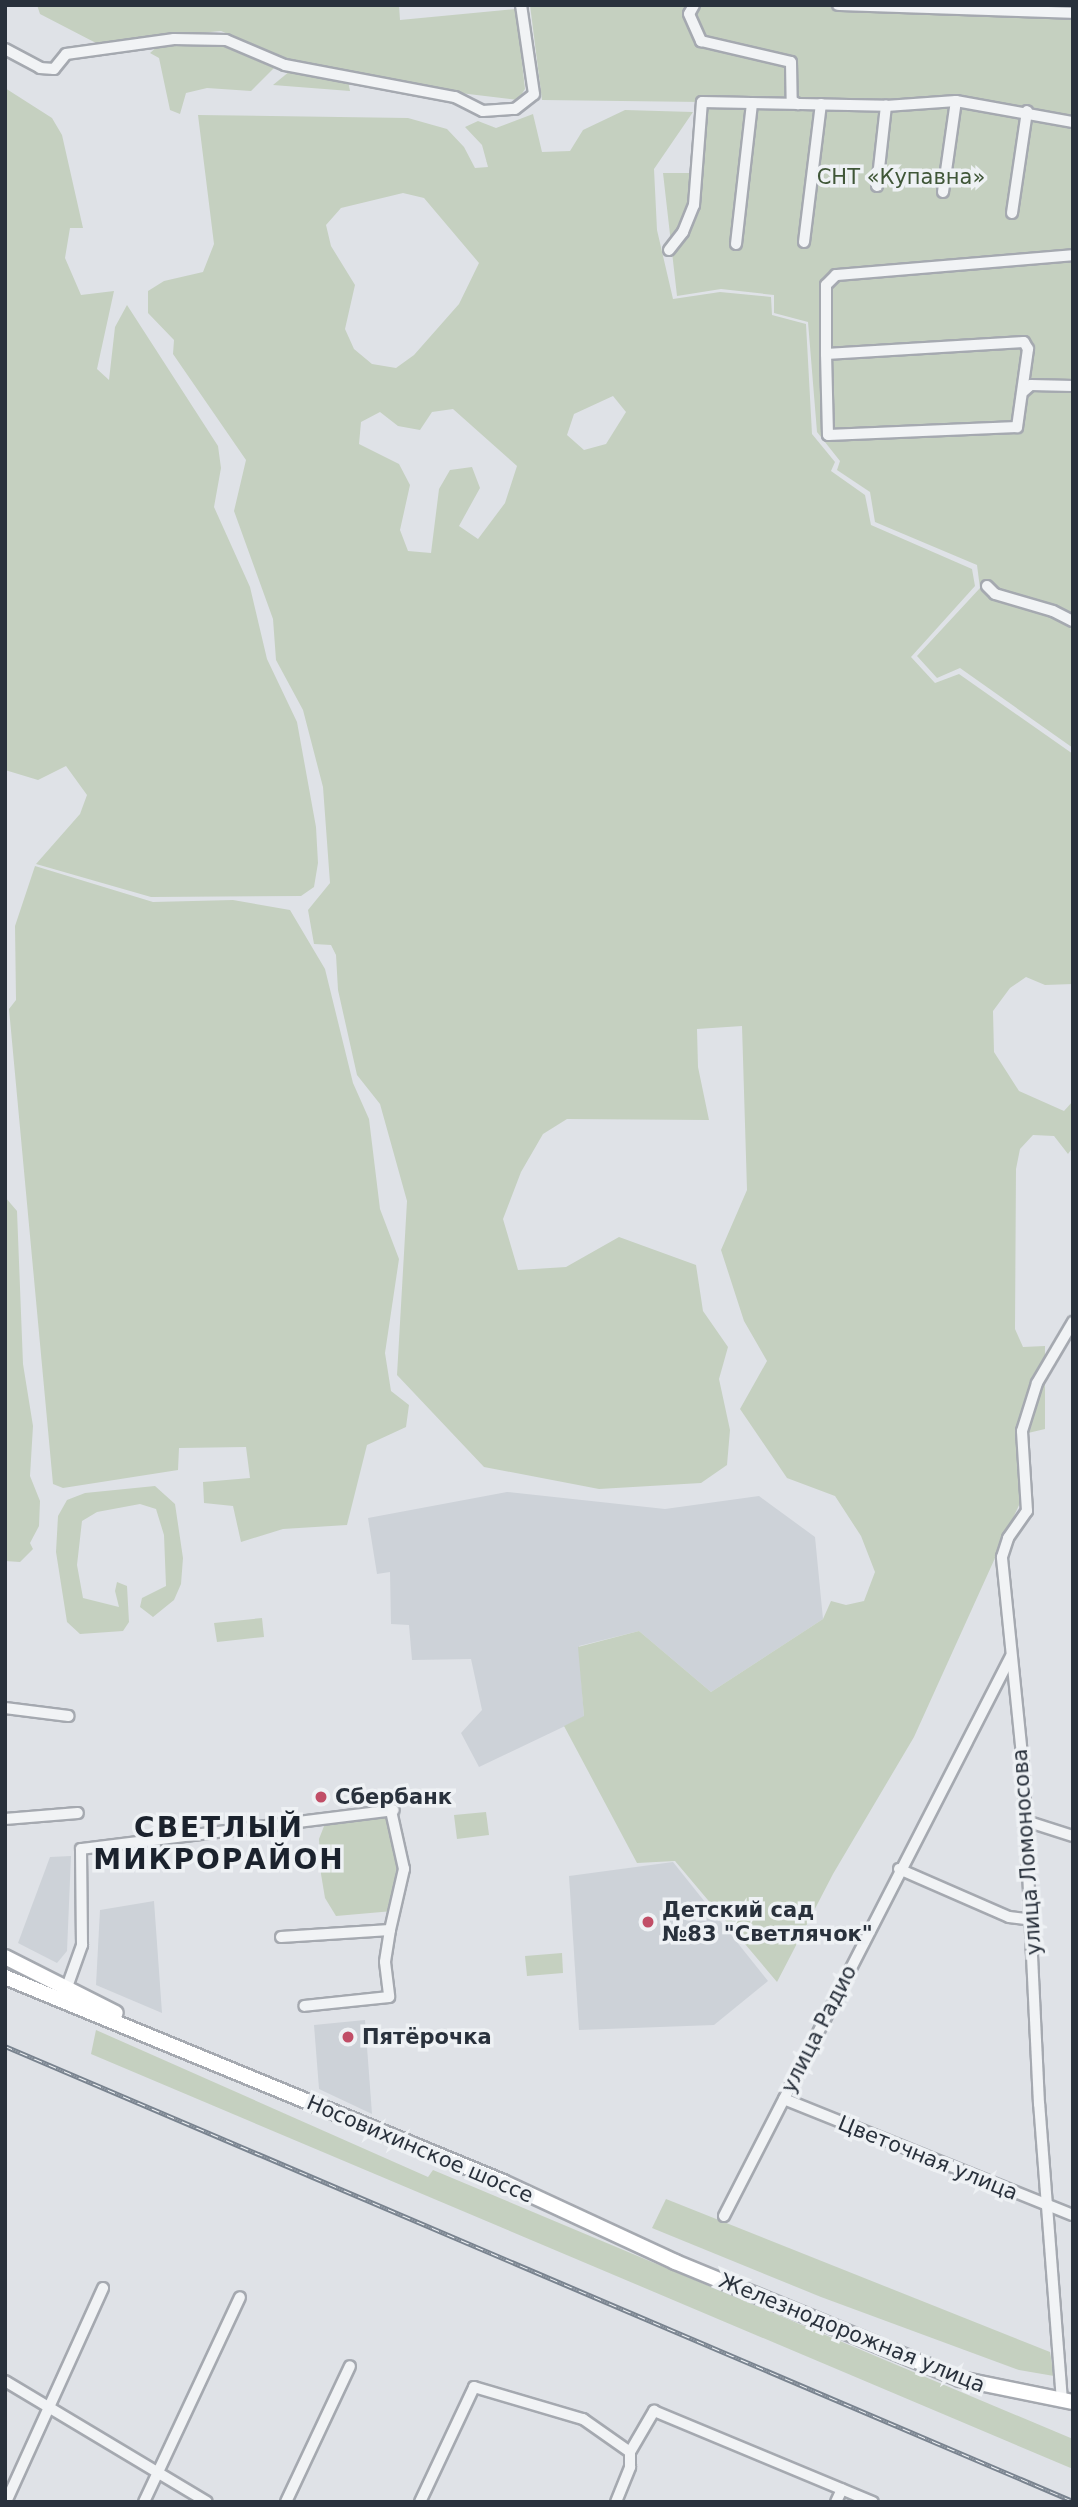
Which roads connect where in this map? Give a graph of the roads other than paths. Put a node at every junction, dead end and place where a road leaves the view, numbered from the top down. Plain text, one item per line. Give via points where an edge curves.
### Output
1 (521, 5) edge
2 (838, 5) edge
3 (893, 6) edge
4 (991, 8) edge
5 (692, 9) edge
6 (1073, 13) edge
7 (5, 49) edge
8 (956, 101) junction
9 (752, 103) junction
10 (799, 104) junction
11 (821, 104) junction
12 (886, 106) junction
13 (1027, 111) junction
14 (1073, 122) edge
15 (877, 186) dead end
16 (943, 192) dead end
17 (1012, 213) dead end
18 (804, 242) dead end
19 (736, 244) dead end
20 (669, 250) dead end
21 (1073, 255) edge
22 (826, 354) junction
23 (1073, 386) edge
24 (1024, 391) junction
25 (988, 586) dead end
26 (1073, 621) edge
27 (1073, 1322) edge
28 (1012, 1654) junction
29 (5, 1708) edge
30 (68, 1716) dead end
31 (78, 1813) dead end
32 (5, 1819) edge
33 (1026, 1821) junction
34 (1073, 1836) edge
35 (899, 1869) junction
36 (1032, 1920) junction
37 (390, 1930) junction
38 (281, 1937) dead end
39 (5, 1957) edge
40 (5, 1977) edge
41 (67, 1987) junction
42 (304, 2006) dead end
43 (163, 2039) junction
44 (784, 2099) junction
45 (1047, 2205) junction
46 (1073, 2215) edge
47 (724, 2216) dead end
48 (675, 2262) joint
49 (103, 2288) dead end
50 (240, 2297) dead end
51 (350, 2366) dead end
52 (5, 2381) edge
53 (1068, 2401) edge
54 (49, 2408) junction
55 (629, 2452) junction
56 (159, 2469) junction
57 (842, 2489) junction
58 (6, 2502) edge
59 (144, 2502) edge
60 (207, 2502) edge
61 (286, 2502) edge
62 (420, 2502) edge
63 (616, 2502) edge
64 (836, 2502) edge
65 (873, 2502) edge

1 - 7 street via 534,94 515,109 484,111 455,97 285,65 226,40 174,39 65,54 54,69 40,68
2 - 3 street
3 - 4 street
4 - 6 street
5 - 10 street via 701,41 791,62 792,101
8 - 12 street
8 - 13 street
8 - 16 street
9 - 10 street
9 - 19 street
9 - 20 street via 702,102 694,205
10 - 11 street
11 - 12 street
11 - 18 street
12 - 15 street
13 - 14 street
13 - 17 street
21 - 22 street via 831,277 826,285
22 - 24 street via 1020,341 1028,349 1021,379
22 - 24 street via 828,435 1017,427
23 - 24 street via 1031,384
25 - 26 street via 995,594
27 - 28 street, улица Ломоносова via 1037,1383 1022,1431 1027,1511 1008,1538 1002,1557
28 - 33 street, улица Ломоносова
28 - 35 street, улица Радио
29 - 30 street
31 - 32 street
33 - 34 street
33 - 36 street, улица Ломоносова
35 - 36 street via 1009,1917
35 - 44 street, улица Радио
36 - 45 street, улица Ломоносова
37 - 38 street
37 - 41 street via 404,1869 392,1811 82,1849 82,1945
37 - 42 street via 385,1962 389,1997
39 - 41 main road, Носовихинское шоссе
40 - 43 main road, Носовихинское шоссе
41 - 43 main road, Носовихинское шоссе
43 - 48 main road, Носовихинское шоссе via 503,2182
44 - 45 street, Цветочная улица
44 - 47 street, улица Радио
45 - 46 street, Цветочная улица
45 - 53 street, улица Ломоносова
48 - 53 main road, Железнодорожная улица via 960,2379
49 - 54 street
50 - 56 street
51 - 61 street
52 - 54 street
54 - 56 street
54 - 58 street
55 - 57 street via 654,2411
55 - 62 street via 583,2419 474,2387
55 - 63 street via 630,2467
56 - 59 street
56 - 60 street
57 - 64 street
57 - 65 street

